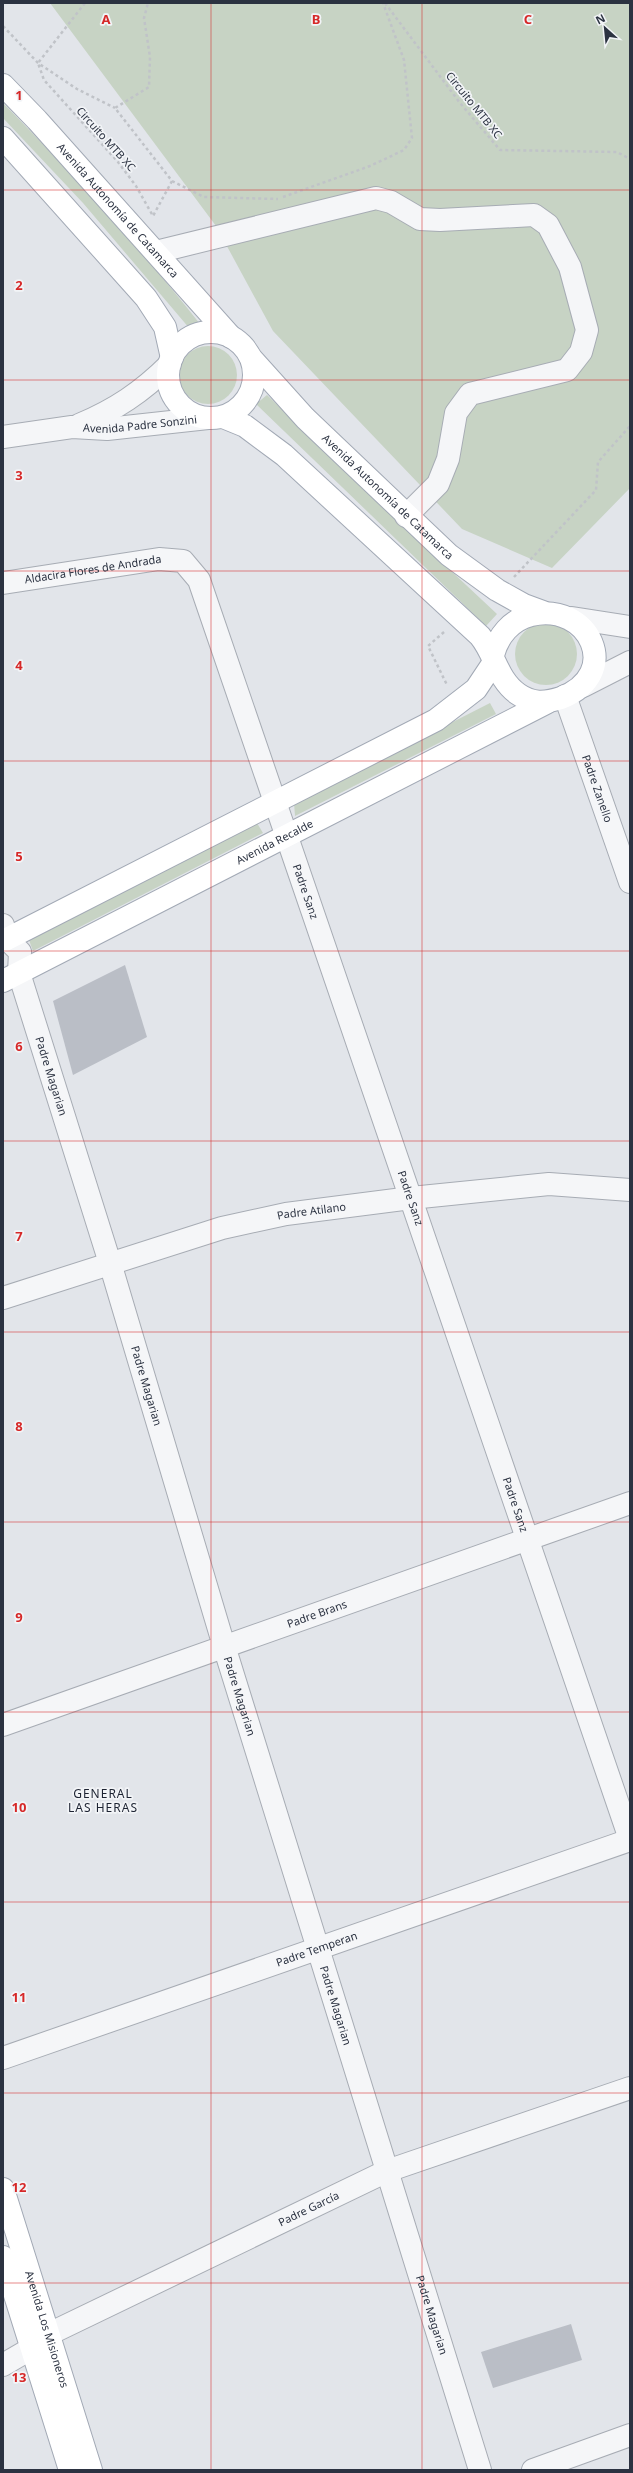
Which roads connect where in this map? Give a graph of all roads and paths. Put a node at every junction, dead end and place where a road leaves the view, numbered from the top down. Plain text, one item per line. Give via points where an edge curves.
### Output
1 (85, 3) edge
2 (148, 3) edge
3 (384, 3) edge
4 (3, 26) edge
5 (38, 63) junction
6 (3, 86) edge
7 (115, 108) junction
8 (3, 138) edge
9 (630, 159) edge
10 (172, 181) junction
11 (156, 252) junction
12 (231, 337) junction
13 (251, 358) junction
14 (171, 361) junction
15 (215, 418) junction
16 (72, 427) junction
17 (3, 437) edge
18 (406, 516) junction
19 (183, 561) joint
20 (3, 583) edge
21 (543, 612) junction
22 (572, 618) junction
23 (630, 627) edge
24 (494, 658) junction
25 (630, 662) edge
26 (565, 695) junction
27 (276, 802) junction
28 (288, 835) junction
29 (630, 882) edge
30 (4, 935) edge
31 (11, 977) edge
32 (630, 1190) edge
33 (411, 1198) junction
34 (110, 1264) junction
35 (3, 1298) edge
36 (630, 1503) edge
37 (526, 1540) junction
38 (224, 1646) junction
39 (3, 1725) edge
40 (630, 1840) edge
41 (318, 1948) junction
42 (3, 2058) edge
43 (630, 2088) edge
44 (387, 2172) junction
45 (3, 2189) edge
46 (3, 2257) edge
47 (49, 2334) junction
48 (32, 2348) junction
49 (3, 2365) edge
50 (630, 2435) edge
51 (70, 2470) edge
52 (91, 2470) edge
53 (480, 2470) edge
54 (533, 2470) edge

1 - 5 path
2 - 7 path via 144,18 150,57 149,87
3 - 9 path, Circuito MTB XC via 460,103 500,150 617,152
3 - 10 path via 404,60 412,138 404,150 370,166 279,199 204,197
4 - 5 path
5 - 7 path via 77,89
5 - 10 path, Circuito MTB XC via 44,80 118,162 136,186 153,216
6 - 11 main road, Avenida Autonomía de Catamarca
7 - 10 path
8 - 14 main road via 146,298 165,327
11 - 12 main road, Avenida Autonomía de Catamarca
11 - 18 street via 376,198 391,202 420,219 534,215 548,225 570,267 587,330 581,352 567,370 470,394 456,412 448,459 438,484
12 - 13 main road
12 - 14 main road via 217,332 202,333 179,347
13 - 15 main road via 254,372 253,387 246,400 236,410
13 - 18 main road, Avenida Autonomía de Catamarca via 305,418
14 - 15 main road via 169,385 174,398 183,408 195,415
14 - 16 street, Avenida Padre Sonzini via 148,386 122,405
15 - 16 street, Avenida Padre Sonzini via 107,429
15 - 24 main road via 245,426 284,455 480,636
16 - 17 street, Avenida Padre Sonzini
18 - 21 main road, Avenida Autonomía de Catamarca via 449,556 481,580 524,605
19 - 20 street, Aldacira Flores de Andrada via 159,559
19 - 27 street, Padre Sanz via 199,580
21 - 22 main road
21 - 24 main road via 512,624 501,635
22 - 23 street
22 - 26 main road via 584,629 595,653 592,674
24 - 26 main road via 508,684 518,694
24 - 27 main road via 476,689 436,720
25 - 26 street, Avenida Recalde
26 - 28 main road, Avenida Recalde
26 - 29 street, Padre Zanello
27 - 28 street, Padre Sanz
27 - 30 main road
28 - 31 main road, Avenida Recalde
28 - 33 street, Padre Sanz
30 - 31 street, Padre Magarian via 20,952
31 - 34 street, Padre Magarian
32 - 33 street, Padre Atilano via 549,1184
33 - 34 street, Padre Atilano via 286,1214 222,1228
33 - 37 street, Padre Sanz
34 - 35 street, Padre Atilano
34 - 38 street, Padre Magarian
36 - 37 street, Padre Brans
37 - 38 street, Padre Brans
37 - 40 street, Padre Sanz
38 - 39 street, Padre Brans
38 - 41 street, Padre Magarian
40 - 41 street, Padre Temperan
41 - 42 street, Padre Temperan
41 - 44 street, Padre Magarian
43 - 44 street, Padre García
44 - 47 street, Padre García
44 - 53 street, Padre Magarian
45 - 47 main road, Avenida Los Misioneros
46 - 48 main road, Avenida Los Misioneros
47 - 48 street, Padre García
47 - 52 main road, Avenida Los Misioneros
48 - 49 street, Padre García
48 - 51 main road, Avenida Los Misioneros
50 - 54 street

